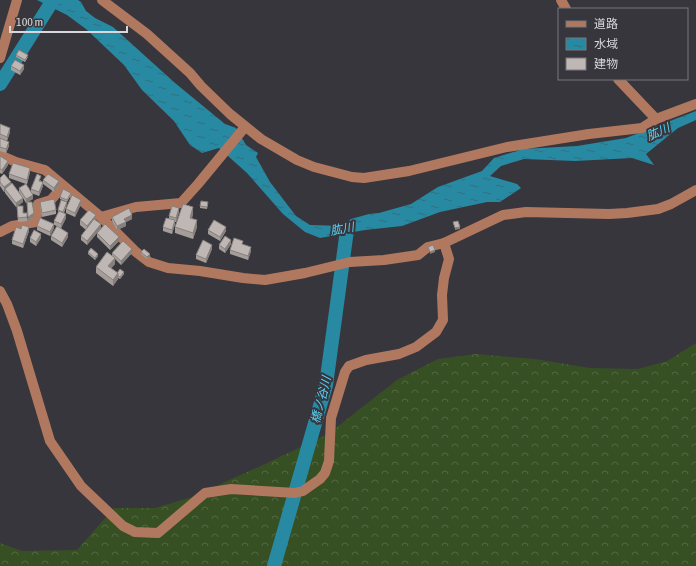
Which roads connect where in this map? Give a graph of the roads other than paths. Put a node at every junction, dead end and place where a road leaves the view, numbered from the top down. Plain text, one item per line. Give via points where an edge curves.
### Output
1 (17, 0) edge
2 (102, 0) edge
3 (0, 58) edge
4 (619, 80) edge
5 (696, 104) edge
6 (656, 119) junction
7 (244, 129) junction
8 (0, 155) edge
9 (63, 186) junction
10 (696, 190) edge
11 (101, 217) junction
12 (0, 232) edge
13 (444, 242) junction
14 (0, 291) edge

1 - 3 street
2 - 7 street via 147,34
4 - 6 street
5 - 6 street
6 - 7 street via 642,128 507,147 409,171 364,178 314,167
7 - 11 street via 181,203 136,207
8 - 9 street via 45,170
9 - 11 street
9 - 12 street via 51,200 38,204 36,222 12,226
10 - 13 street via 658,209 635,212 526,212 503,215
11 - 13 street via 149,262 168,268 264,280 350,262 418,255 428,247
13 - 14 street via 449,259 442,295 443,320 436,332 416,347 399,354 349,366 331,418 329,461 320,479 303,491 295,493 230,489 205,493 158,533 135,532 123,526 81,486 50,441 17,331

